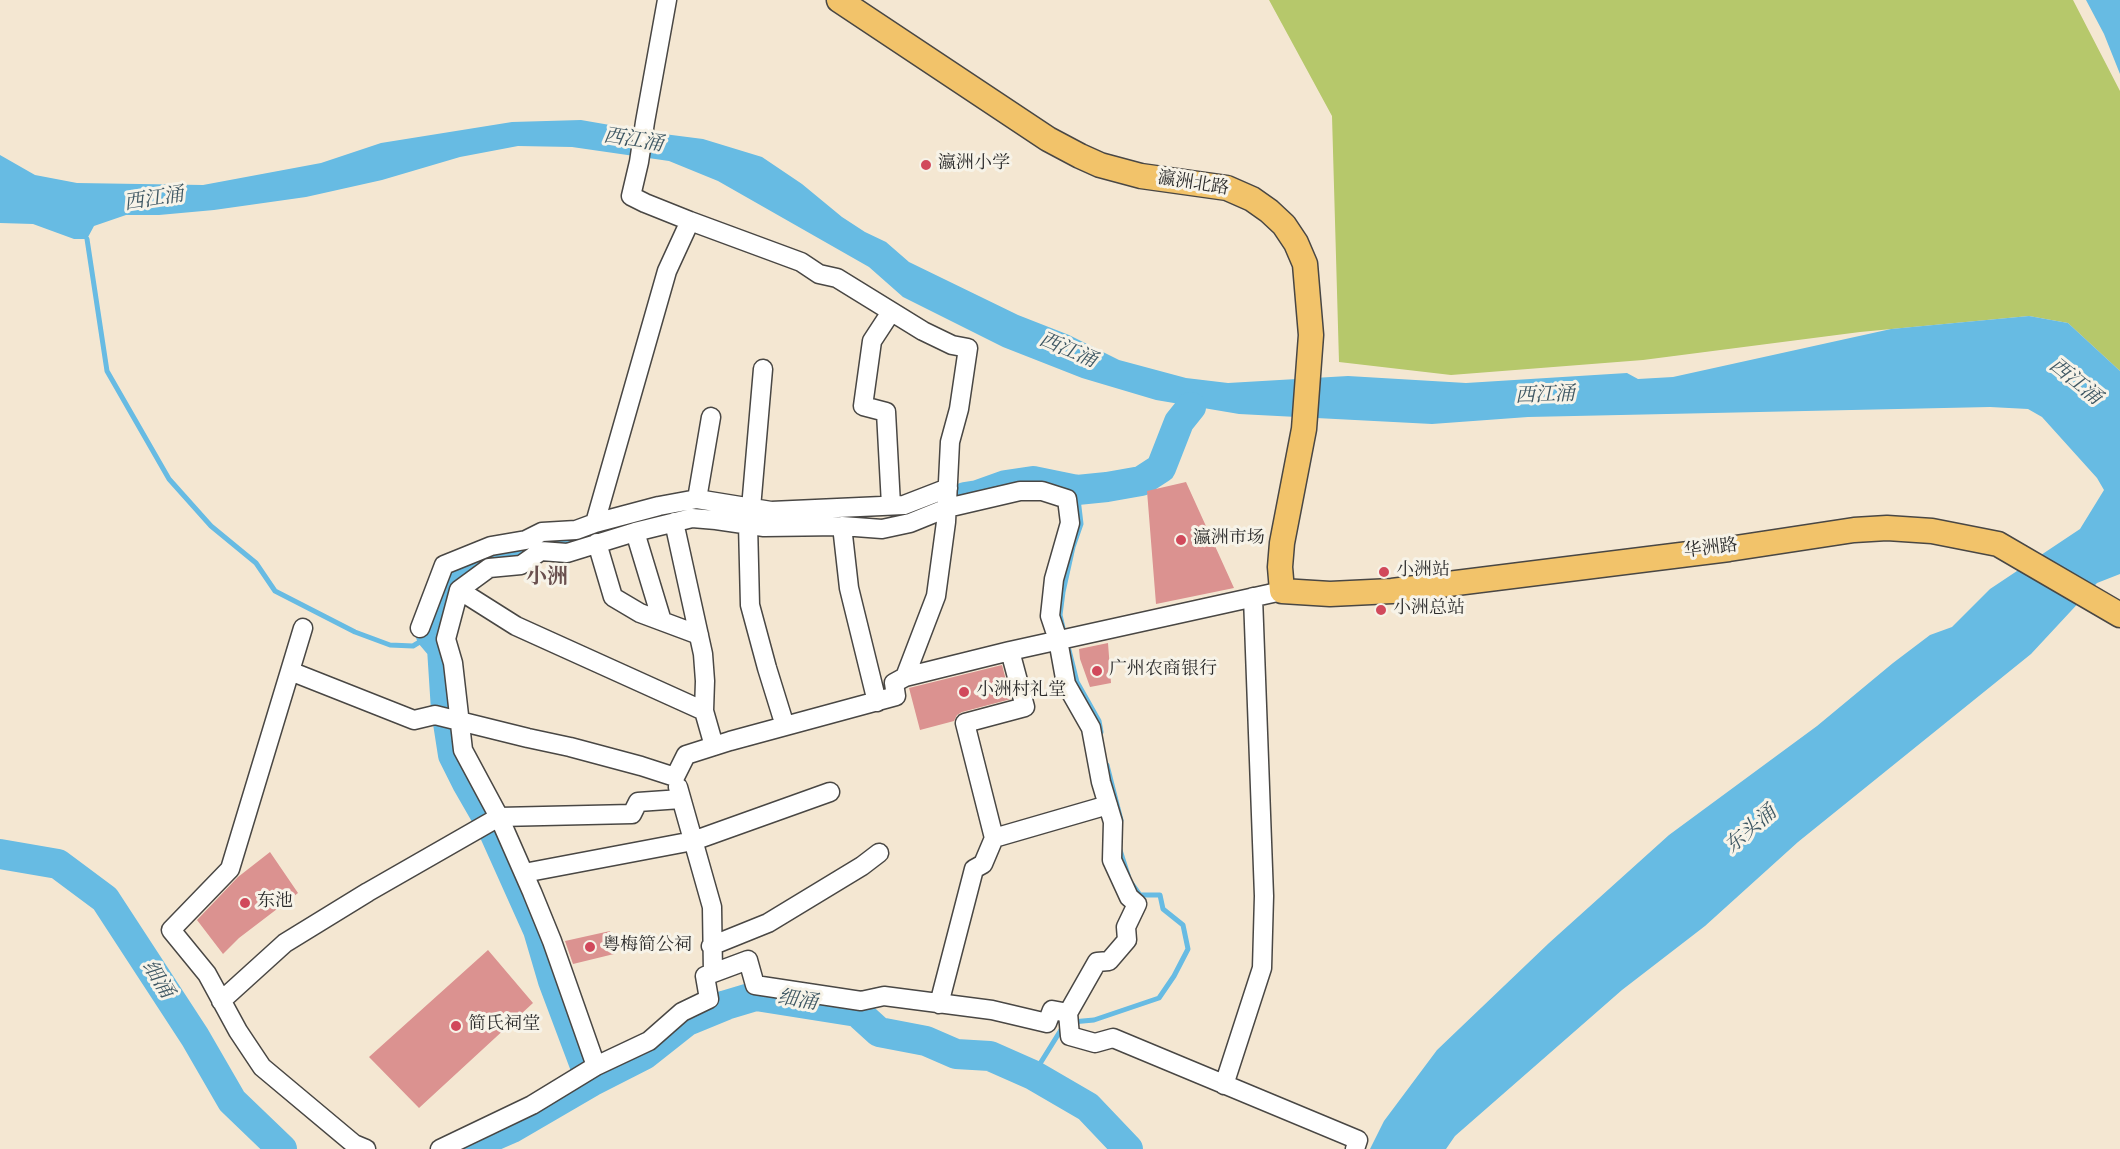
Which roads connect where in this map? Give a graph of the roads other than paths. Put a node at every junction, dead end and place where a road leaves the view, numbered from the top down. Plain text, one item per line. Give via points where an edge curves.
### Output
1 (666, 0) edge
2 (839, 0) edge
3 (690, 221) junction
4 (891, 312) junction
5 (763, 369) dead end
6 (711, 417) dead end
7 (948, 488) junction
8 (697, 499) junction
9 (891, 505) junction
10 (947, 508) junction
11 (750, 516) junction
12 (674, 522) junction
13 (595, 523) junction
14 (843, 526) junction
15 (634, 532) junction
16 (597, 543) junction
17 (459, 590) junction
18 (1282, 591) junction
19 (1253, 597) junction
20 (2110, 610) edge
21 (662, 621) junction
22 (303, 628) dead end
23 (420, 628) dead end
24 (699, 634) junction
25 (1058, 640) junction
26 (1010, 651) junction
27 (290, 671) junction
28 (905, 677) junction
29 (877, 702) junction
30 (704, 711) junction
31 (461, 721) junction
32 (785, 726) junction
33 (714, 746) junction
34 (675, 777) junction
35 (830, 792) dead end
36 (681, 799) junction
37 (1108, 805) junction
38 (499, 817) junction
39 (994, 838) junction
40 (693, 841) junction
41 (879, 853) dead end
42 (524, 873) junction
43 (711, 946) junction
44 (713, 973) junction
45 (220, 1001) junction
46 (939, 1004) junction
47 (1068, 1013) junction
48 (596, 1066) junction
49 (1224, 1085) junction
50 (366, 1149) edge
51 (441, 1149) edge
52 (1355, 1149) edge

1 - 3 street via 631,196
2 - 18 main road, 瀛洲北路 via 1048,139 1080,156 1140,176 1227,188 1269,211 1284,225 1305,264 1311,335 1304,429 1282,543
3 - 4 street via 837,278
3 - 13 street via 667,271
4 - 7 street via 952,345 968,348 950,442
4 - 9 street via 872,341 863,406 886,412
5 - 11 street
6 - 8 street
7 - 9 street via 904,505
7 - 10 street
8 - 11 street
8 - 13 street
9 - 11 street via 771,511
10 - 14 street via 882,530
10 - 25 street via 1020,491 1042,491 1066,499 1070,523 1054,579 1050,616
10 - 28 street via 936,596
11 - 12 street
11 - 14 street via 764,527
11 - 32 street via 750,605
12 - 15 street
12 - 24 street
13 - 23 street via 491,546 444,565
14 - 29 street via 849,588
15 - 16 street
15 - 21 street
16 - 17 street via 567,553 541,550 522,565 489,568
16 - 21 street via 613,597 640,614
17 - 30 street via 516,626
17 - 31 street via 446,639
18 - 19 street
18 - 20 main road, 华洲路 via 1392,591 1887,528 1932,531 1998,544
19 - 25 street
19 - 49 street via 1264,896 1262,968
21 - 24 street
22 - 27 street
24 - 30 street
25 - 26 street
25 - 37 street via 1066,684 1091,728
26 - 28 street
26 - 39 street via 1025,707 964,723
27 - 31 street via 414,720 435,715
27 - 45 street via 230,869 171,930 207,974
28 - 29 street via 894,683 896,696
29 - 32 street
30 - 33 street
31 - 34 street
31 - 38 street via 463,750
32 - 33 street
33 - 34 street via 686,755
34 - 36 street
35 - 40 street
36 - 38 street via 638,802 632,814
36 - 40 street
37 - 39 street
37 - 47 street via 1113,822 1112,860 1129,897 1137,904 1126,927 1127,940 1109,961 1097,962
38 - 42 street
38 - 45 street via 285,943
39 - 46 street via 983,864 974,869
40 - 42 street
40 - 43 street via 712,907
41 - 43 street via 768,923
42 - 48 street
43 - 44 street
44 - 46 street via 748,960 755,985 861,1001 884,996
44 - 48 street via 705,976 709,999 682,1012 649,1041
45 - 50 street via 262,1067 354,1144
46 - 47 street via 992,1010 1047,1023 1052,1010
47 - 49 street via 1070,1036 1095,1043 1113,1038
48 - 51 street via 532,1106
49 - 52 street via 1358,1140

